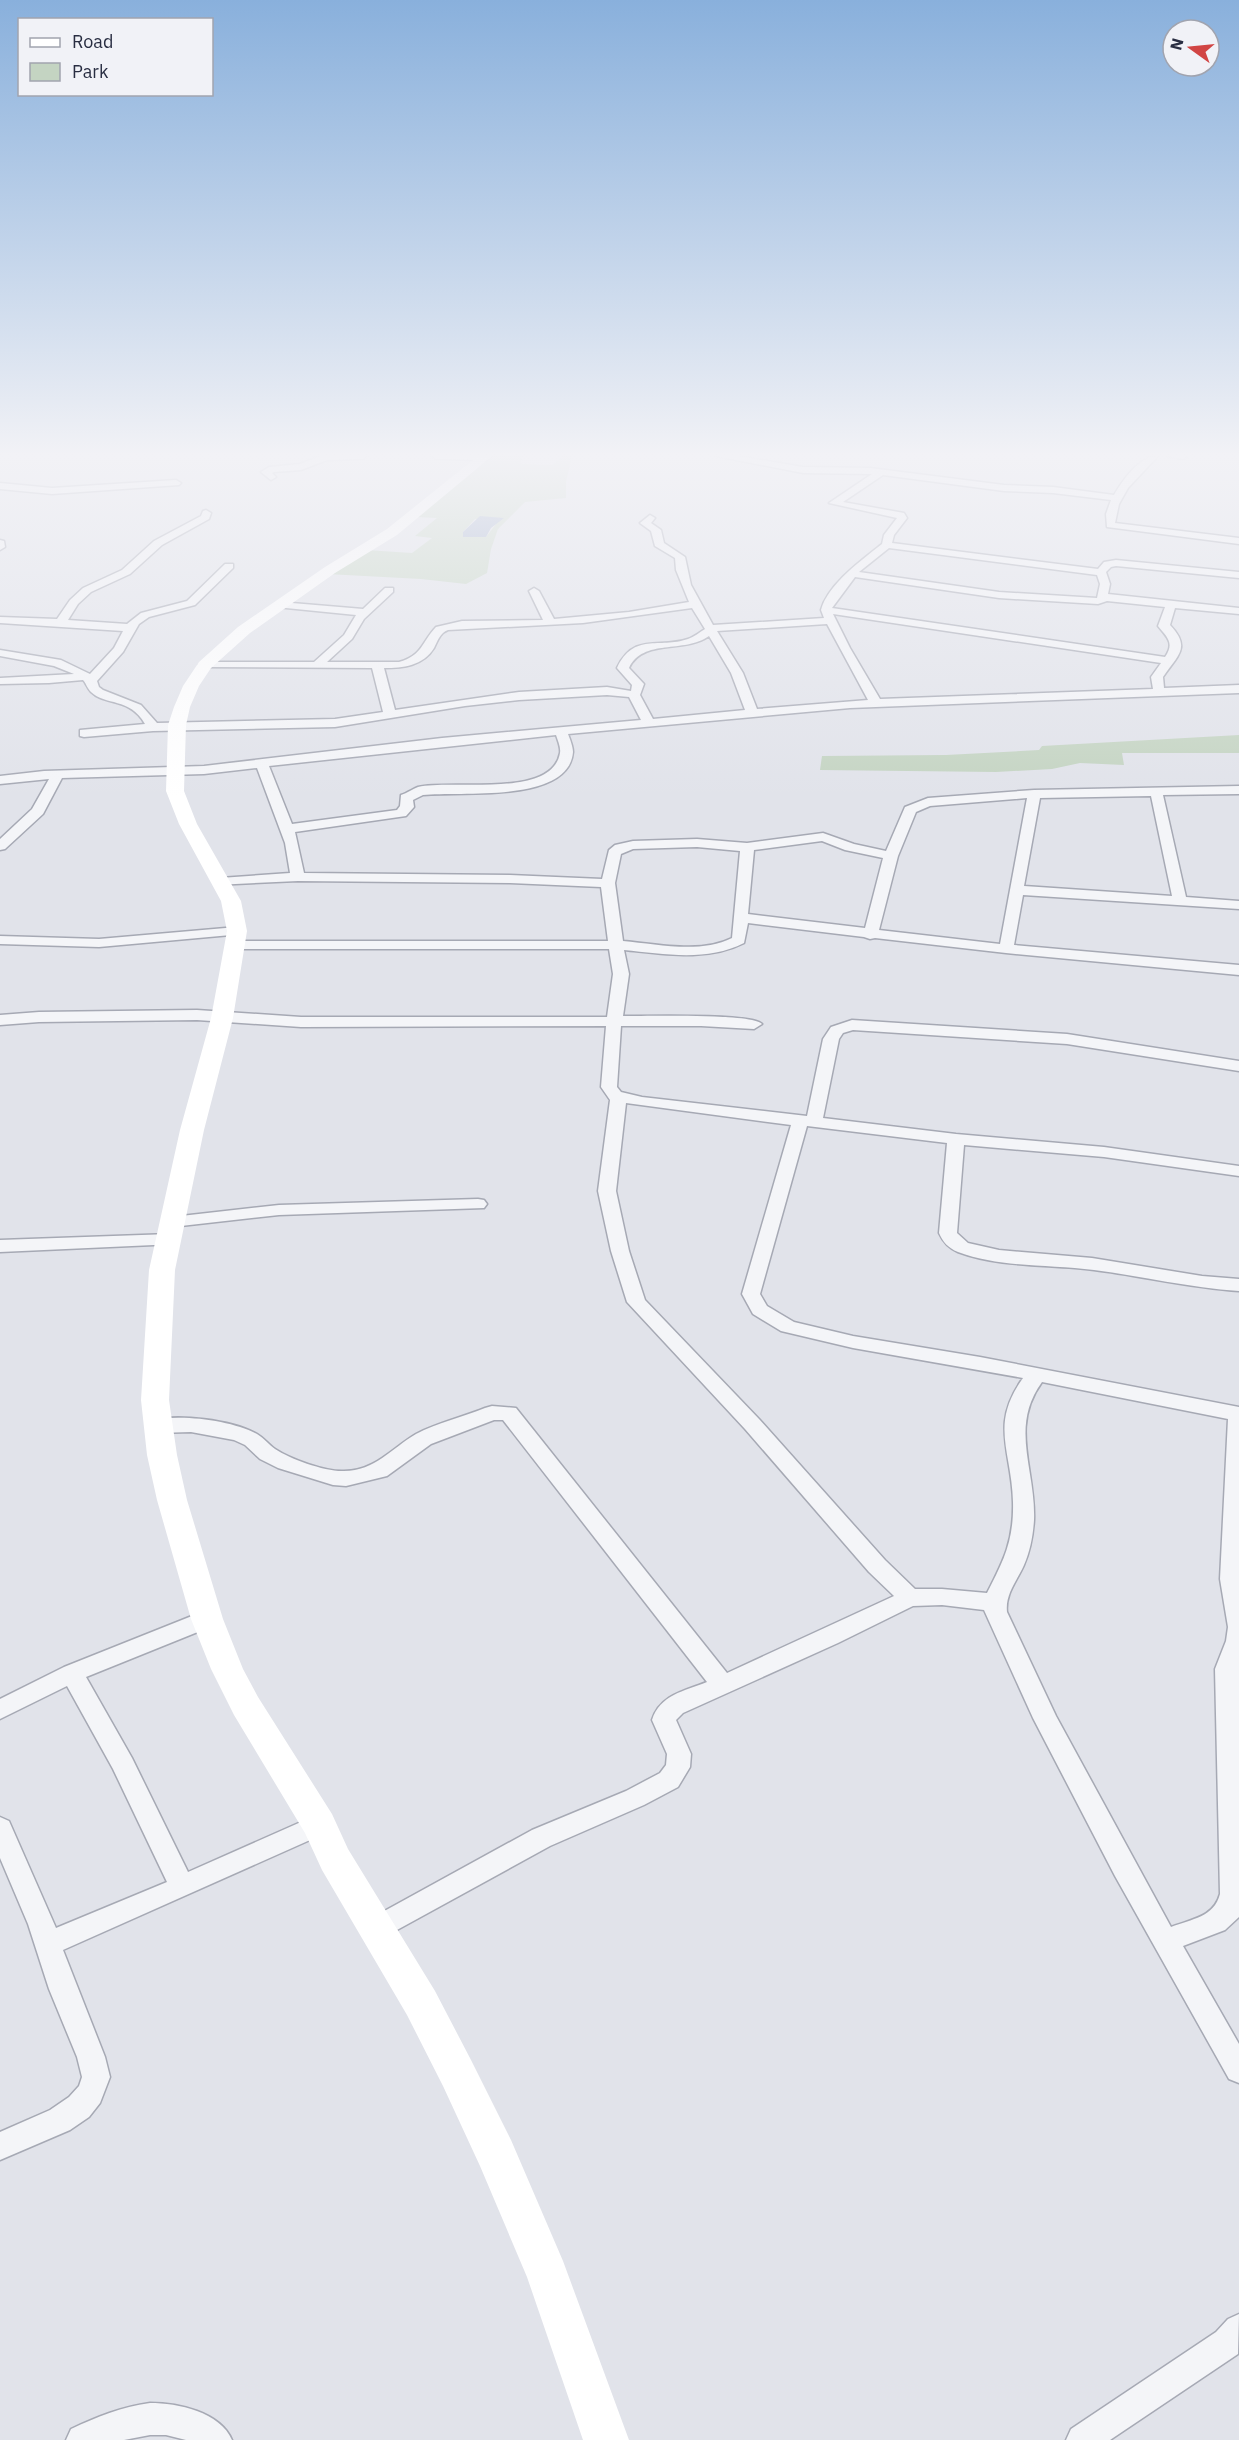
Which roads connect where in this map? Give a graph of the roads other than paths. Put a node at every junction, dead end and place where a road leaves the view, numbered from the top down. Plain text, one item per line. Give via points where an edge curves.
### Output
1 (128, 570) edge
2 (226, 570) edge
3 (334, 570) edge
4 (682, 570) edge
5 (857, 570) edge
6 (1084, 570) edge
7 (1190, 570) edge
8 (1101, 572) joint
9 (852, 574) junction
10 (1239, 575) edge
11 (389, 590) dead end
12 (534, 591) dead end
13 (1103, 597) junction
14 (1172, 603) junction
15 (696, 604) junction
16 (280, 605) junction
17 (1239, 611) edge
18 (364, 612) junction
19 (828, 615) junction
20 (0, 620) edge
21 (61, 622) junction
22 (550, 622) junction
23 (130, 628) junction
24 (711, 629) junction
25 (0, 653) edge
26 (1169, 661) junction
27 (318, 664) junction
28 (206, 665) junction
29 (377, 665) junction
30 (88, 678) junction
31 (0, 681) edge
32 (1239, 689) edge
33 (1159, 693) junction
34 (634, 695) junction
35 (876, 703) junction
36 (752, 712) junction
37 (390, 715) junction
38 (649, 723) junction
39 (177, 725) junction
40 (153, 726) junction
41 (561, 730) junction
42 (84, 733) dead end
43 (262, 763) junction
44 (174, 772) junction
45 (57, 775) junction
46 (0, 780) edge
47 (1239, 790) edge
48 (1156, 791) junction
49 (1034, 794) junction
50 (286, 829) junction
51 (0, 846) edge
52 (747, 847) junction
53 (891, 856) junction
54 (298, 877) junction
55 (220, 882) junction
56 (608, 883) junction
57 (1016, 890) junction
58 (1180, 901) junction
59 (1239, 905) edge
60 (742, 918) junction
61 (870, 934) junction
62 (236, 938) junction
63 (0, 940) edge
64 (616, 945) junction
65 (1006, 949) junction
66 (1239, 970) edge
67 (222, 1018) junction
68 (0, 1020) edge
69 (614, 1023) junction
70 (754, 1024) dead end
71 (1239, 1066) edge
72 (618, 1098) junction
73 (807, 1121) junction
74 (956, 1139) junction
75 (1239, 1171) edge
76 (478, 1204) dead end
77 (171, 1231) junction
78 (0, 1246) edge
79 (1239, 1285) edge
80 (1036, 1375) junction
81 (1239, 1414) edge
82 (157, 1426) junction
83 (910, 1598) junction
84 (994, 1602) junction
85 (207, 1618) junction
86 (72, 1672) junction
87 (723, 1685) junction
88 (0, 1710) edge
89 (319, 1825) junction
90 (0, 1828) edge
91 (182, 1887) junction
92 (377, 1928) junction
93 (1164, 1941) junction
94 (48, 1944) junction
95 (1239, 2070) edge
96 (0, 2146) edge
97 (1239, 2330) edge
98 (82, 2440) edge
99 (216, 2440) edge
100 (606, 2440) edge
101 (1082, 2440) edge

1 - 21 street via 87,590
2 - 23 street via 191,603 145,615
3 - 16 street
4 - 15 street
5 - 9 street
6 - 8 street
7 - 10 street
8 - 13 street via 1105,584
9 - 13 street via 999,595 1098,601
9 - 19 street via 828,603
11 - 18 street
12 - 22 street
13 - 14 street
14 - 17 street
14 - 26 street via 1164,626 1177,642
15 - 22 street
15 - 24 street
16 - 18 street
16 - 28 street via 244,630
18 - 27 street via 348,637
19 - 24 street
19 - 26 street via 879,616
19 - 35 street
20 - 21 street
21 - 23 street
22 - 29 street via 446,626 436,632 431,647 414,662
23 - 30 street via 102,669
24 - 34 street via 692,641 636,650 623,668 638,684
24 - 36 street via 738,674
25 - 30 street via 55,660
26 - 33 street via 1157,676
27 - 28 street
27 - 29 street
28 - 39 street via 186,697
29 - 37 street
30 - 31 street
30 - 40 street via 99,692 137,705
32 - 33 street
33 - 35 street
34 - 37 street via 607,691 519,696
34 - 38 street
35 - 36 street
36 - 38 street
37 - 39 street via 313,725
38 - 41 street
39 - 40 street
39 - 44 street
40 - 42 street
41 - 43 street
41 - 50 street via 567,751 560,767 546,780 420,791 406,798 407,807 401,813
43 - 44 street
43 - 50 street
44 - 45 street
44 - 55 street via 181,807
45 - 46 street
45 - 51 street via 38,811
47 - 48 street
48 - 49 street
48 - 58 street
49 - 53 street via 918,806 910,810
49 - 57 street
50 - 54 street
52 - 53 street via 823,837
52 - 56 street via 697,843 620,848 615,853
52 - 60 street
53 - 61 street
54 - 55 street
54 - 56 street
55 - 62 street via 231,902
56 - 64 street
57 - 58 street
57 - 65 street
58 - 59 street
60 - 61 street
60 - 64 street via 739,940 733,945 679,950
61 - 65 street
62 - 63 street via 99,943
62 - 64 street
62 - 67 street
64 - 69 street via 621,974
65 - 66 street
67 - 68 street
67 - 69 street
67 - 77 street
69 - 70 street
69 - 72 street via 609,1087
71 - 73 street via 1067,1039 852,1025 837,1030 831,1039
72 - 73 street
72 - 83 street via 607,1191 636,1302
73 - 74 street
73 - 80 street via 751,1294 760,1310 788,1327
74 - 75 street via 1104,1152
74 - 79 street via 948,1233 960,1246 1020,1259 1094,1264 1191,1282
76 - 77 street via 279,1210
77 - 78 street
77 - 82 street via 160,1292
80 - 81 street
80 - 84 street via 1022,1390 1013,1426 1024,1519 1011,1570
81 - 93 street via 1231,1579 1239,1627 1227,1669 1233,1894 1228,1912 1216,1922
82 - 85 street via 172,1500
82 - 87 street via 191,1425 230,1432 252,1440 285,1463 346,1479 380,1471 424,1439 492,1413 509,1413
83 - 84 street
83 - 87 street
84 - 93 street via 1045,1718
85 - 86 street
85 - 89 street via 246,1706
86 - 88 street
86 - 91 street via 123,1765
87 - 92 street via 665,1714 679,1754 678,1767 669,1780 541,1838
89 - 91 street
89 - 92 street
90 - 94 street
91 - 94 street
92 - 100 street via 421,2002 496,2154 548,2276
93 - 95 street
94 - 96 street via 96,2077 80,2107
97 - 101 street via 1227,2343
98 - 99 street via 141,2418 173,2419

